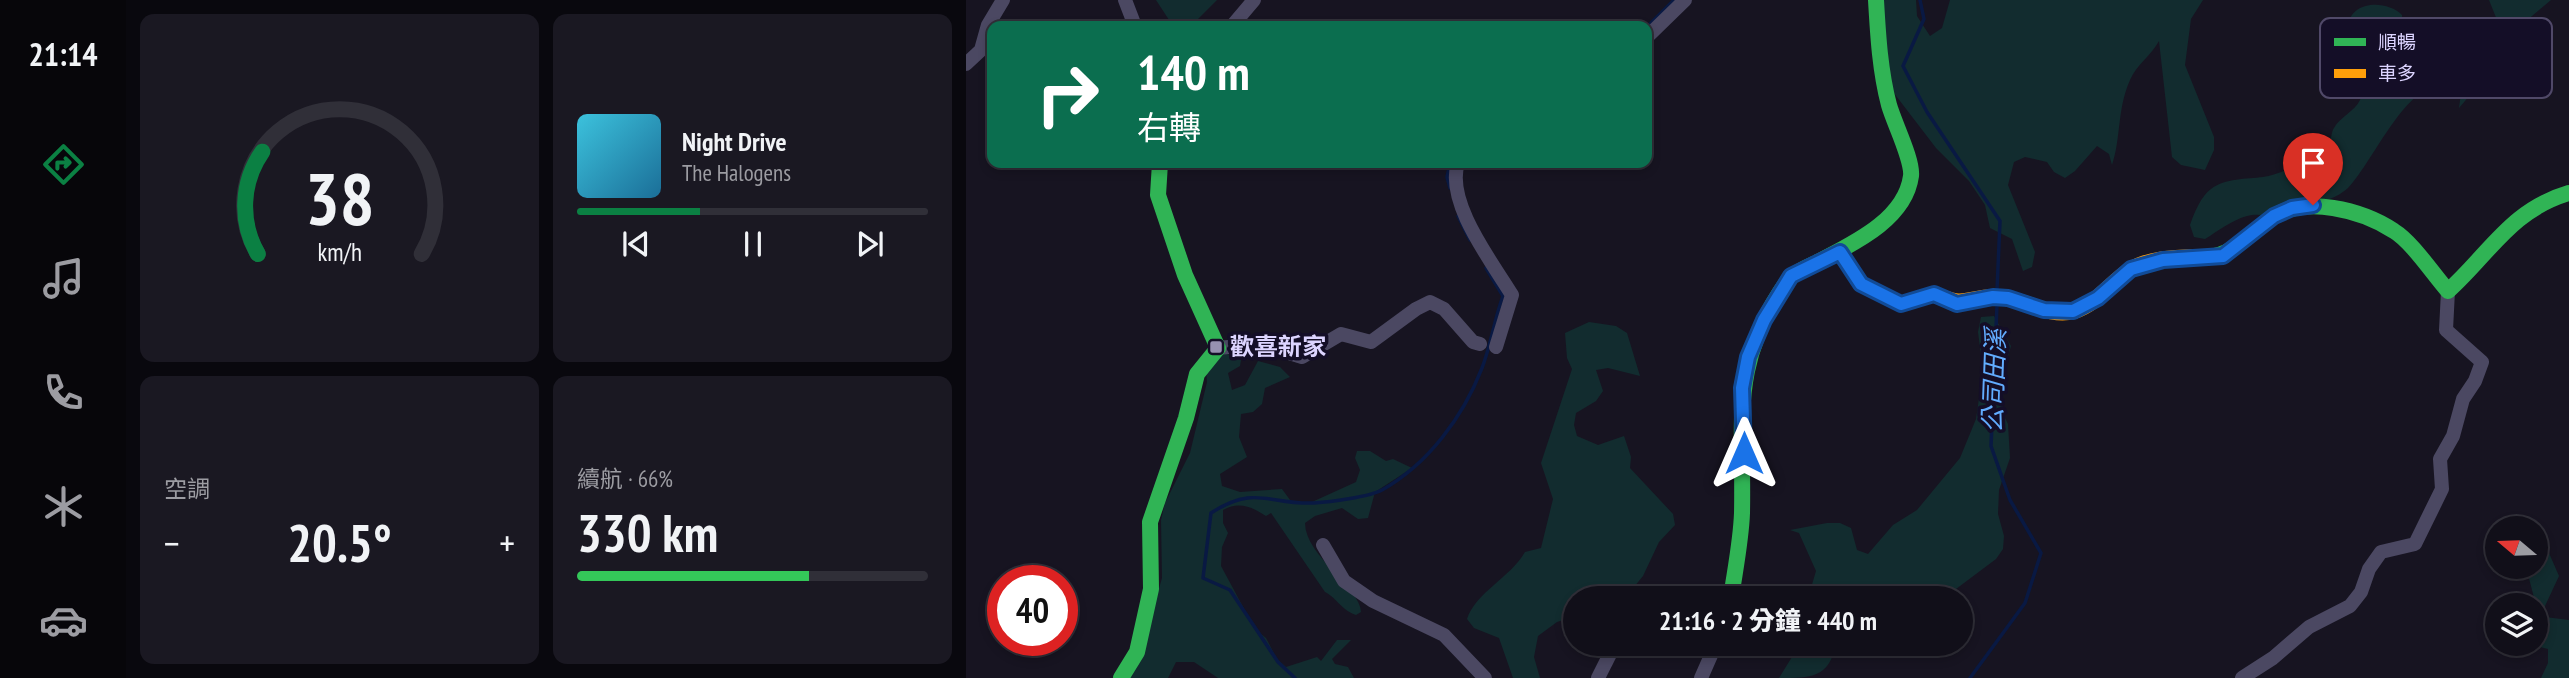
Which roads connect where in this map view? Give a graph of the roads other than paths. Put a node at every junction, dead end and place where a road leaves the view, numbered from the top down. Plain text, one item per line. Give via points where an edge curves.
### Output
1 (1003, 0) edge
2 (1125, 0) edge
3 (1254, 0) edge
4 (1685, 0) edge
5 (1876, 0) edge
6 (990, 21) edge
7 (1133, 21) edge
8 (1235, 21) edge
9 (987, 28) edge
10 (1652, 32) edge
11 (966, 64) edge
12 (1160, 168) edge
13 (1456, 168) edge
14 (2569, 193) edge
15 (1840, 252) junction
16 (2448, 291) junction
17 (1480, 344) dead end
18 (1496, 347) dead end
19 (1217, 348) junction
20 (1323, 545) dead end
21 (1733, 586) edge
22 (1609, 656) edge
23 (1711, 656) edge
24 (1121, 678) edge
25 (1485, 678) edge
26 (1598, 678) edge
27 (1701, 678) edge
28 (2242, 678) edge

1 - 6 street
2 - 7 street
3 - 8 street
4 - 10 street
5 - 15 street via 1889,104 1912,173 1893,211
9 - 11 street via 981,50
12 - 19 street via 1158,195 1185,275
13 - 18 street via 1465,218 1512,295
14 - 16 street via 2510,223
15 - 16 street via 1861,284 1901,304 1934,294 1957,304 2000,298 2044,310 2073,311 2098,298 2131,269 2163,260 2223,256 2274,216 2313,205 2340,208 2395,231
15 - 21 street via 1791,276 1748,357 1742,388 1742,517
16 - 28 street via 2446,330 2482,362 2440,459 2442,489 2430,519 2415,544 2381,552 2350,607 2309,627
17 - 19 street via 1444,309 1430,302 1371,342 1341,334 1302,357 1260,344
19 - 24 street via 1197,374 1150,522 1151,589 1137,652
20 - 25 street via 1344,581 1373,601 1444,635
22 - 26 street
23 - 27 street

